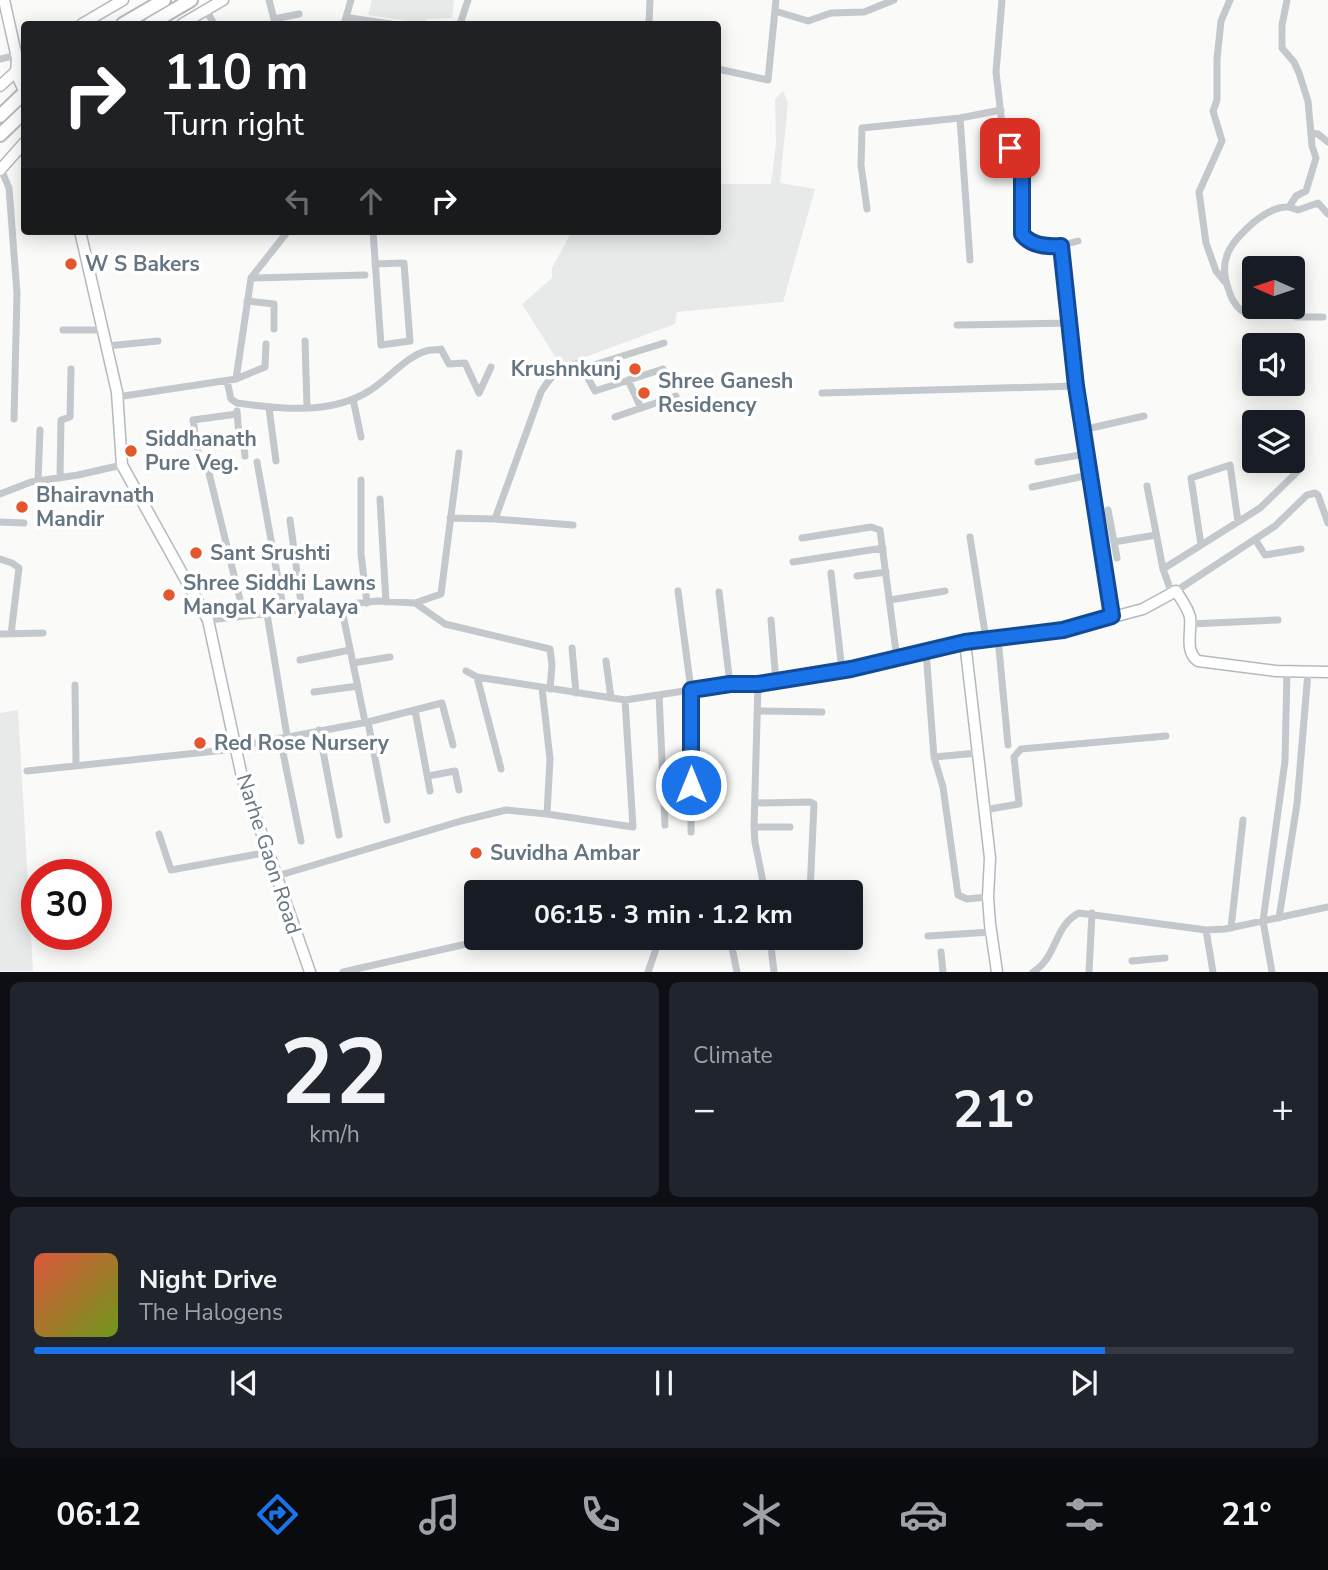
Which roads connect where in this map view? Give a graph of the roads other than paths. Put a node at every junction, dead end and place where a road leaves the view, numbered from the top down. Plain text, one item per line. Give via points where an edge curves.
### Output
1 (4, 0) edge
2 (123, 0) edge
3 (164, 0) edge
4 (191, 0) edge
5 (223, 0) edge
6 (269, 0) edge
7 (351, 0) edge
8 (468, 0) edge
9 (650, 0) edge
10 (776, 0) edge
11 (891, 0) edge
12 (1002, 0) edge
13 (1230, 0) edge
14 (1287, 0) edge
15 (206, 10) junction
16 (775, 11) junction
17 (299, 14) dead end
18 (274, 19) junction
19 (87, 21) edge
20 (128, 21) edge
21 (155, 21) edge
22 (187, 21) edge
23 (212, 21) edge
24 (270, 21) edge
25 (345, 21) edge
26 (461, 21) edge
27 (649, 21) edge
28 (17, 55) junction
29 (0, 59) edge
30 (21, 67) edge
31 (721, 70) edge
32 (16, 73) junction
33 (0, 86) edge
34 (21, 91) edge
35 (21, 96) edge
36 (1001, 110) junction
37 (21, 115) edge
38 (0, 116) edge
39 (960, 118) junction
40 (1311, 133) junction
41 (0, 135) edge
42 (1328, 142) edge
43 (21, 147) edge
44 (1, 169) edge
45 (1289, 207) junction
46 (867, 209) dead end
47 (1328, 214) edge
48 (81, 235) edge
49 (285, 235) edge
50 (373, 235) edge
51 (1078, 241) dead end
52 (1061, 246) junction
53 (970, 260) dead end
54 (375, 264) junction
55 (365, 275) dead end
56 (251, 278) junction
57 (1226, 284) junction
58 (247, 301) junction
59 (1323, 317) dead end
60 (1069, 323) junction
61 (957, 325) dead end
62 (274, 329) dead end
63 (62, 330) dead end
64 (104, 330) junction
65 (158, 341) dead end
66 (304, 341) dead end
67 (664, 343) dead end
68 (266, 344) dead end
69 (107, 346) junction
70 (491, 367) dead end
71 (583, 368) junction
72 (71, 369) dead end
73 (663, 369) dead end
74 (236, 379) junction
75 (628, 380) junction
76 (227, 381) junction
77 (1076, 386) junction
78 (822, 393) dead end
79 (676, 396) dead end
80 (117, 397) junction
81 (354, 399) junction
82 (237, 403) junction
83 (307, 407) junction
84 (269, 408) junction
85 (641, 408) junction
86 (237, 414) junction
87 (615, 416) dead end
88 (1144, 416) dead end
89 (14, 419) dead end
90 (40, 430) dead end
91 (1082, 430) junction
92 (239, 436) junction
93 (361, 437) dead end
94 (206, 440) dead end
95 (198, 452) dead end
96 (458, 453) dead end
97 (1086, 454) junction
98 (245, 456) dead end
99 (276, 461) dead end
100 (257, 462) dead end
101 (1038, 462) dead end
102 (122, 465) junction
103 (208, 469) dead end
104 (1296, 473) edge
105 (1089, 475) junction
106 (60, 478) junction
107 (361, 480) dead end
108 (38, 481) junction
109 (1147, 486) dead end
110 (1032, 487) dead end
111 (0, 494) edge
112 (380, 499) dead end
113 (1108, 510) dead end
114 (450, 518) junction
115 (495, 519) junction
116 (290, 520) dead end
117 (0, 522) edge
118 (1238, 522) junction
119 (24, 523) dead end
120 (1328, 523) edge
121 (573, 525) dead end
122 (1156, 535) junction
123 (970, 537) dead end
124 (802, 538) dead end
125 (1255, 539) junction
126 (1114, 542) junction
127 (1201, 545) junction
128 (883, 548) junction
129 (1301, 549) dead end
130 (1117, 558) dead end
131 (0, 559) edge
132 (793, 562) dead end
133 (1163, 569) junction
134 (886, 572) junction
135 (831, 573) dead end
136 (857, 576) dead end
137 (678, 591) dead end
138 (946, 591) dead end
139 (719, 593) dead end
140 (1174, 593) junction
141 (890, 600) junction
142 (386, 602) junction
143 (366, 603) junction
144 (415, 603) junction
145 (341, 605) junction
146 (302, 610) junction
147 (284, 612) junction
148 (267, 614) junction
149 (244, 616) junction
150 (1112, 616) junction
151 (208, 620) junction
152 (771, 620) dead end
153 (1278, 620) dead end
154 (1190, 624) junction
155 (43, 632) dead end
156 (0, 634) edge
157 (11, 634) junction
158 (998, 638) junction
159 (986, 639) junction
160 (965, 642) junction
161 (572, 648) dead end
162 (350, 650) junction
163 (926, 651) junction
164 (390, 657) dead end
165 (897, 659) junction
166 (300, 660) dead end
167 (606, 661) dead end
168 (353, 663) junction
169 (467, 671) dead end
170 (842, 671) junction
171 (1287, 671) junction
172 (1308, 672) junction
173 (1328, 672) edge
174 (477, 677) junction
175 (776, 682) junction
176 (730, 684) junction
177 (758, 684) junction
178 (75, 685) dead end
179 (358, 686) junction
180 (546, 689) junction
181 (691, 690) junction
182 (314, 692) dead end
183 (576, 693) junction
184 (659, 695) junction
185 (611, 698) junction
186 (625, 700) junction
187 (415, 710) junction
188 (758, 711) junction
189 (822, 712) dead end
190 (366, 719) junction
191 (319, 730) junction
192 (1166, 736) dead end
193 (284, 737) junction
194 (1008, 745) dead end
195 (453, 746) dead end
196 (235, 748) junction
197 (978, 753) junction
198 (934, 757) junction
199 (76, 765) junction
200 (501, 769) dead end
201 (27, 771) dead end
202 (428, 776) junction
203 (459, 790) dead end
204 (430, 791) dead end
205 (756, 803) junction
206 (984, 810) junction
207 (547, 814) junction
208 (387, 820) dead end
209 (1243, 820) dead end
210 (665, 825) dead end
211 (754, 827) junction
212 (789, 827) dead end
213 (691, 832) dead end
214 (159, 834) dead end
215 (339, 835) dead end
216 (301, 841) dead end
217 (268, 852) junction
218 (277, 876) junction
219 (763, 880) edge
220 (811, 880) edge
221 (988, 897) junction
222 (1328, 907) edge
223 (1092, 913) junction
224 (1279, 918) junction
225 (1263, 921) junction
226 (1231, 928) junction
227 (1206, 930) junction
228 (991, 932) junction
229 (928, 936) dead end
230 (464, 944) edge
231 (656, 950) edge
232 (733, 950) edge
233 (771, 950) edge
234 (941, 952) dead end
235 (1165, 958) dead end
236 (1132, 961) dead end
237 (310, 971) edge
238 (343, 971) edge
239 (648, 971) edge
240 (737, 971) edge
241 (774, 971) edge
242 (943, 971) edge
243 (997, 971) edge
244 (1033, 971) edge
245 (1089, 971) edge
246 (1213, 971) edge
247 (1272, 971) edge

1 - 28 street
2 - 19 street
3 - 20 highway
4 - 21 highway
5 - 15 street
6 - 18 street
7 - 25 street
8 - 26 street
9 - 27 street
10 - 16 street
11 - 16 street via 864,12 831,13 808,21
12 - 36 street via 996,72
13 - 57 street via 1221,21 1213,111 1222,141 1199,192 1206,243
14 - 40 street via 1282,48 1299,74
15 - 22 street
15 - 23 street
16 - 31 street via 768,80
17 - 18 street
18 - 24 street
28 - 29 street
28 - 32 street
30 - 32 street
32 - 33 street
32 - 34 street
35 - 38 highway
36 - 39 street
36 - 52 street via 1004,142 1022,155 1022,234 1037,244
37 - 41 highway
39 - 46 street via 862,128
39 - 53 street
40 - 42 street
40 - 45 street via 1316,158 1312,172 1306,191
43 - 44 street
44 - 89 street via 9,188 17,293
45 - 47 street via 1298,210 1318,203
45 - 57 street via 1262,216 1232,242 1226,257
48 - 64 street
49 - 56 street
50 - 54 street
51 - 52 street
52 - 60 street
54 - 54 street via 404,263 410,341 381,345
55 - 56 street
56 - 58 street
57 - 59 street via 1242,311 1288,309 1296,317
58 - 62 street via 274,304
58 - 74 street
60 - 61 street
60 - 77 street
63 - 64 street
64 - 69 street
65 - 69 street
66 - 83 street
67 - 71 street
68 - 74 street via 265,367
69 - 80 street
70 - 81 street via 479,393 465,363 449,364 441,349 425,351
71 - 75 street via 595,391
71 - 115 street via 575,363 562,368 552,374 541,392
72 - 106 street via 70,416 61,420
73 - 75 street
74 - 76 street
75 - 85 street
76 - 80 street
76 - 82 street via 231,399
77 - 78 street
77 - 91 street
79 - 85 street
80 - 102 street
81 - 83 street
81 - 93 street
82 - 84 street
82 - 86 street
83 - 84 street
84 - 99 street
85 - 87 street
86 - 92 street
86 - 95 street via 193,420
88 - 91 street
90 - 108 street
91 - 97 street
92 - 94 street
92 - 98 street
96 - 114 street
97 - 101 street
97 - 105 street
100 - 147 street
102 - 106 street
102 - 151 street, Narhe Gaon Road
103 - 149 street
104 - 118 street via 1261,508
105 - 110 street
105 - 150 street
106 - 108 street
107 - 143 street
108 - 111 street
109 - 122 street
112 - 142 street
113 - 126 street
114 - 115 street
114 - 144 street via 441,594
115 - 121 street
116 - 146 street
117 - 119 street
118 - 127 street
118 - 127 street via 1230,465 1191,478
120 - 125 street via 1321,498 1311,493
122 - 126 street
122 - 133 street
123 - 159 street
124 - 128 street via 875,527 880,530
125 - 129 street via 1265,555
125 - 140 street
126 - 130 street
127 - 133 street
128 - 132 street
128 - 134 street
131 - 157 street via 19,568
133 - 140 street
134 - 136 street
134 - 141 street
135 - 170 street
137 - 181 street
138 - 141 street
139 - 176 street
140 - 150 street via 1143,609
140 - 154 street via 1187,608
141 - 165 street
142 - 143 street
142 - 144 street
143 - 145 street
144 - 180 street via 445,624 550,649 552,665
145 - 146 street
145 - 162 street
146 - 147 street
147 - 148 street
148 - 149 street
148 - 193 street
149 - 151 street
150 - 158 street via 1063,630
151 - 196 street, Narhe Gaon Road
152 - 175 street
153 - 154 street
154 - 171 street via 1190,651 1198,661
155 - 157 street
156 - 157 street
158 - 159 street
158 - 194 street
159 - 160 street
160 - 163 street
160 - 197 street
161 - 183 street
162 - 166 street
162 - 168 street
163 - 165 street
163 - 198 street
164 - 168 street
165 - 170 street
167 - 185 street
168 - 179 street
169 - 174 street
170 - 175 street
171 - 172 street
171 - 225 street via 1285,761
172 - 173 street
172 - 224 street via 1297,804
174 - 180 street
174 - 200 street
175 - 177 street
176 - 177 street
176 - 181 street
177 - 188 street
178 - 199 street
179 - 182 street
179 - 190 street
180 - 183 street
180 - 207 street
181 - 184 street
181 - 213 street
183 - 185 street
184 - 186 street
184 - 210 street
185 - 186 street
186 - 207 street via 633,827
187 - 190 street
187 - 195 street via 442,703
187 - 202 street
188 - 189 street
188 - 205 street
190 - 191 street
190 - 208 street
191 - 193 street
191 - 215 street
192 - 206 street via 1020,750 1014,757 1019,804
193 - 196 street
193 - 216 street
196 - 199 street
196 - 217 street, Narhe Gaon Road
197 - 198 street
197 - 206 street
198 - 221 street via 943,787 958,895
199 - 201 street
202 - 203 street via 455,771
202 - 204 street
205 - 211 street
205 - 220 street via 814,804
206 - 221 street via 990,858
207 - 218 street via 506,810
209 - 226 street
211 - 212 street
211 - 219 street
214 - 217 street via 171,870
217 - 218 street, Narhe Gaon Road
218 - 237 street, Narhe Gaon Road
221 - 228 street
222 - 224 street
223 - 227 street
223 - 244 street via 1079,913 1067,920 1047,961
223 - 245 street
224 - 225 street
225 - 226 street
225 - 247 street
226 - 227 street
227 - 246 street
228 - 229 street
228 - 243 street
230 - 238 street
231 - 239 street
232 - 240 street
233 - 241 street
234 - 242 street
235 - 236 street

